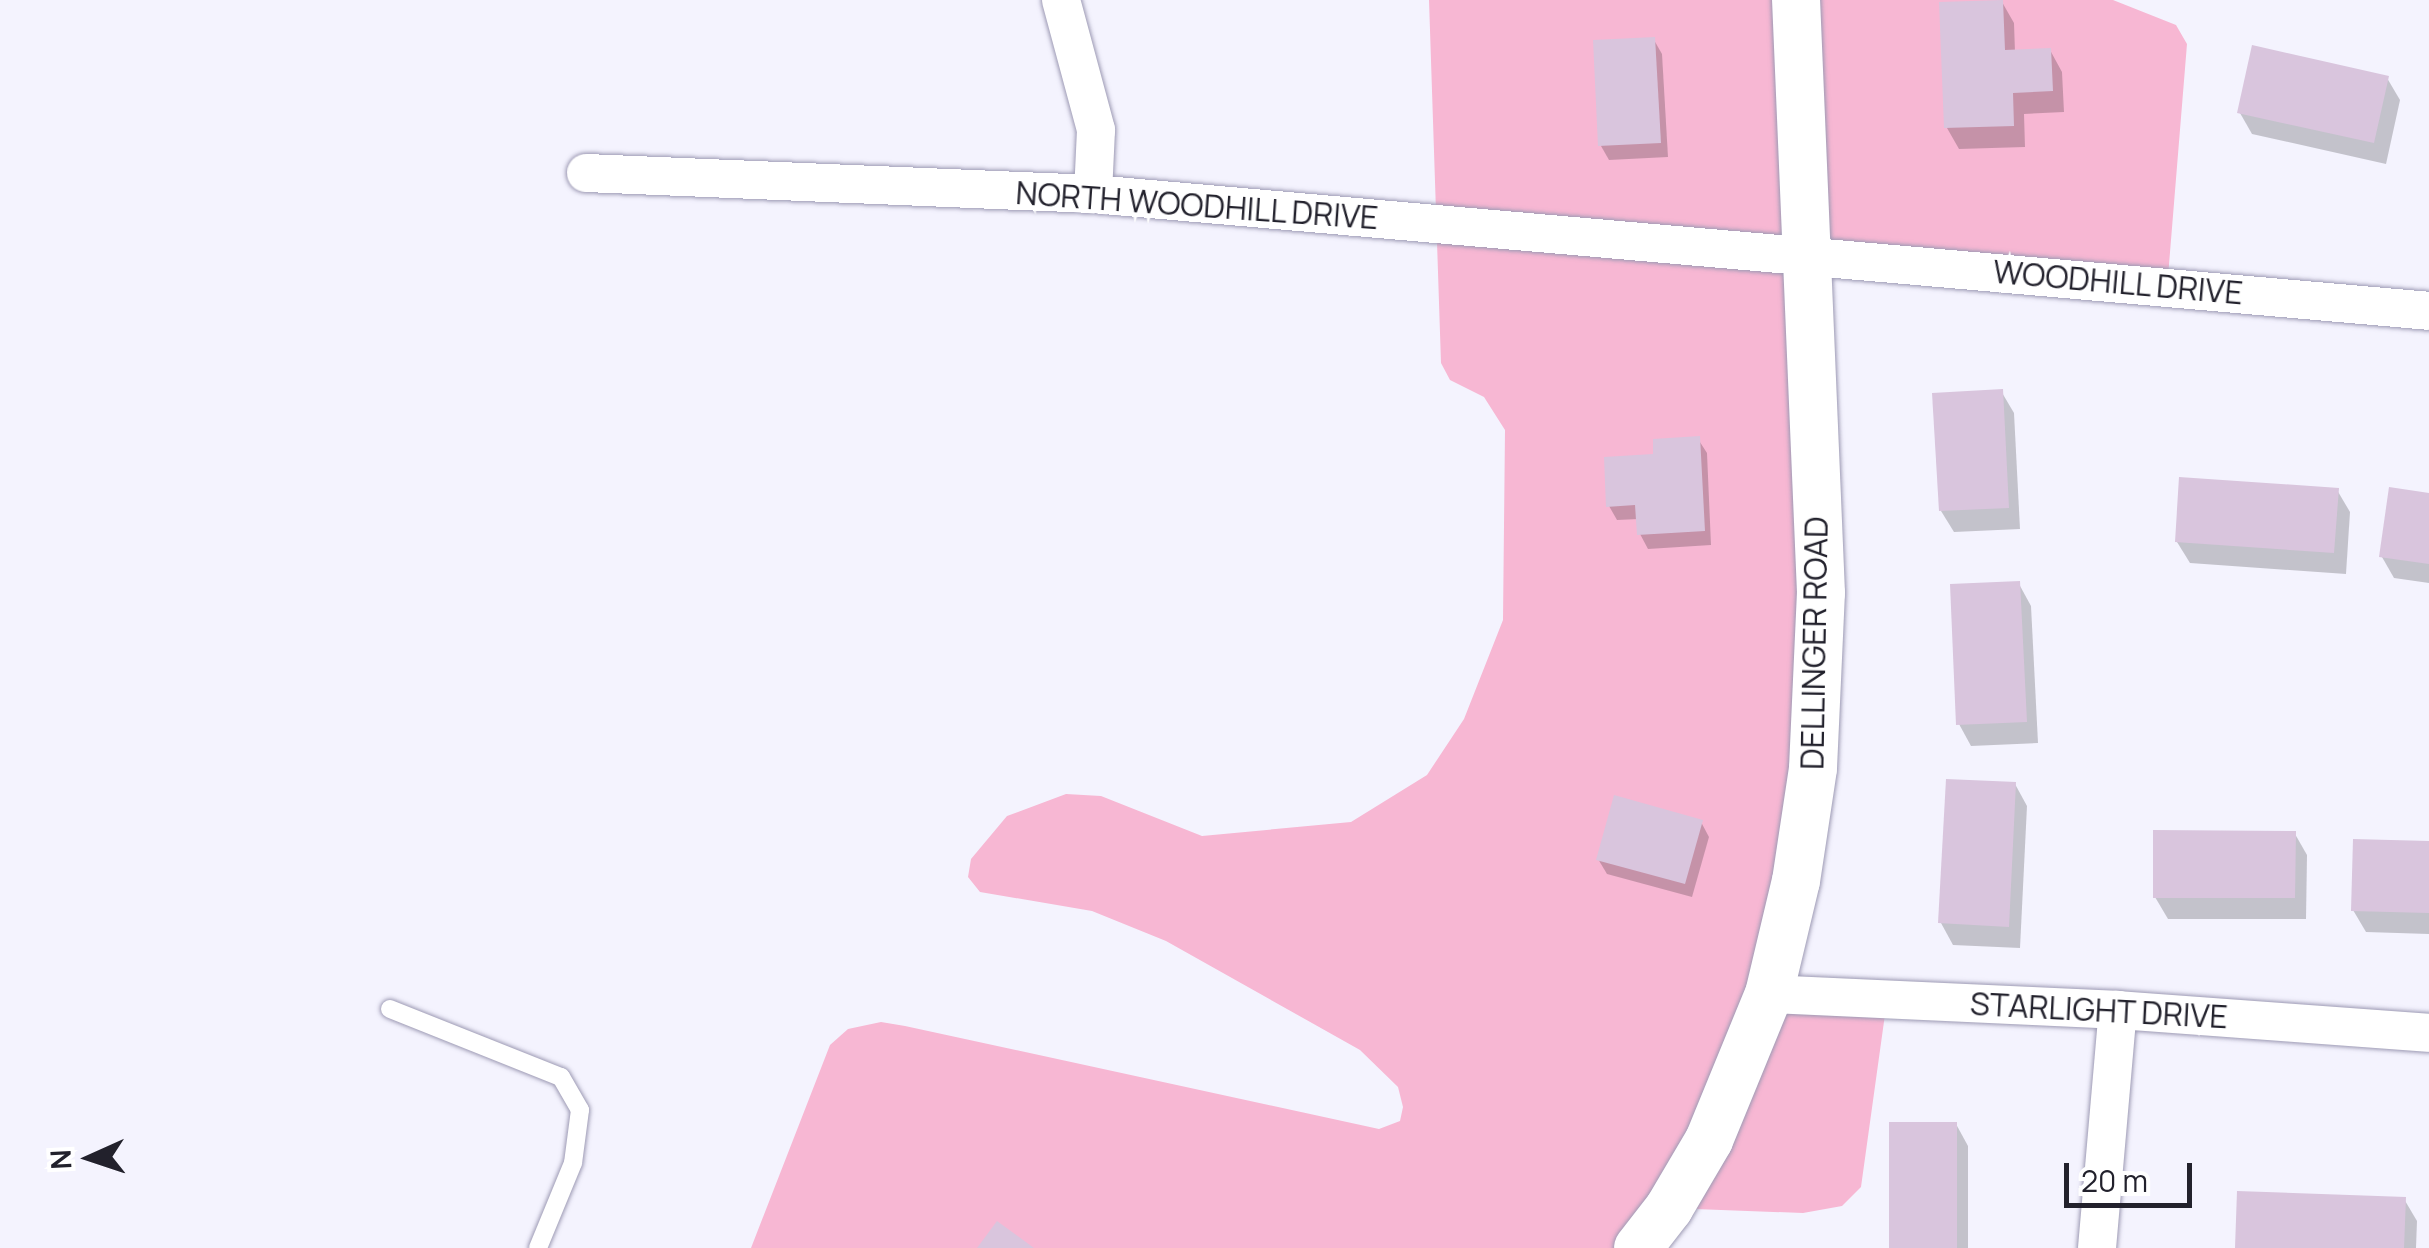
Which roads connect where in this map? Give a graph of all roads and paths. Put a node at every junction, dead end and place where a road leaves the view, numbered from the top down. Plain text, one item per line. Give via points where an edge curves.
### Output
1 (1061, 0) edge
2 (1796, 0) edge
3 (586, 173) dead end
4 (1092, 194) junction
5 (1806, 253) junction
6 (2429, 311) edge
7 (1769, 994) junction
8 (390, 1009) dead end
9 (2118, 1010) junction
10 (2429, 1032) edge
11 (538, 1248) edge
12 (1638, 1248) edge
13 (2097, 1248) edge

1 - 4 street via 1096,130
2 - 5 street, DELLINGER ROAD
3 - 4 street, NORTH WOODHILL DRIVE
4 - 5 street, NORTH WOODHILL DRIVE
5 - 6 street, WOODHILL DRIVE
5 - 7 street, DELLINGER ROAD via 1821,593 1813,768
7 - 9 street, STARLIGHT DRIVE
7 - 12 street, DELLINGER ROAD via 1709,1140
8 - 11 lane via 561,1078 580,1110 573,1163
9 - 10 street, STARLIGHT DRIVE
9 - 13 street

